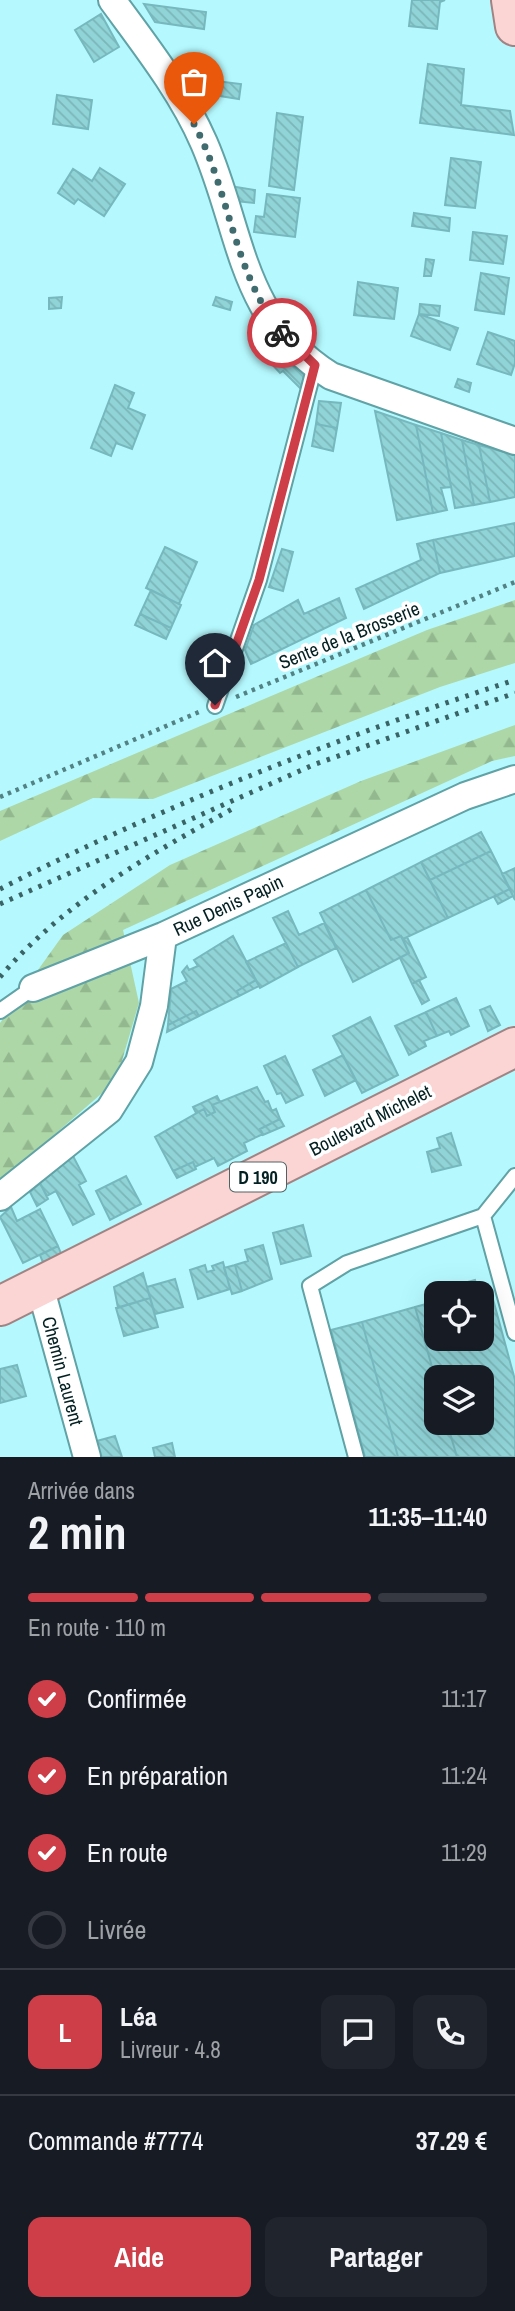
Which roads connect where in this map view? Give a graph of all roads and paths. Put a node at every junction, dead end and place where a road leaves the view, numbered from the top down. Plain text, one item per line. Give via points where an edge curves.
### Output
1 (112, 0) edge
2 (511, 0) edge
3 (515, 26) edge
4 (315, 365) junction
5 (515, 441) edge
6 (515, 582) edge
7 (215, 705) junction
8 (515, 779) edge
9 (0, 797) edge
10 (163, 936) junction
11 (33, 988) joint
12 (0, 1011) edge
13 (515, 1047) edge
14 (515, 1176) edge
15 (0, 1197) edge
16 (482, 1216) junction
17 (40, 1286) junction
18 (0, 1306) edge
19 (515, 1333) edge
20 (87, 1457) edge
21 (356, 1457) edge

1 - 4 street via 174,88 204,142 264,311
2 - 3 main road
4 - 5 street via 361,388
4 - 7 lane via 259,580
6 - 7 path, Sente de la Brosserie
7 - 9 path, Sente de la Brosserie
8 - 10 street, Rue Denis Papin via 466,796
10 - 11 street
10 - 15 street, Rue Denis Papin via 154,1006 139,1062 109,1110
11 - 12 lane
13 - 17 main road, Boulevard Michelet / D 190
14 - 16 lane
16 - 19 lane
16 - 21 lane via 346,1263 310,1286
17 - 18 main road, Boulevard Michelet / D 190
17 - 20 street, Chemin Laurent

